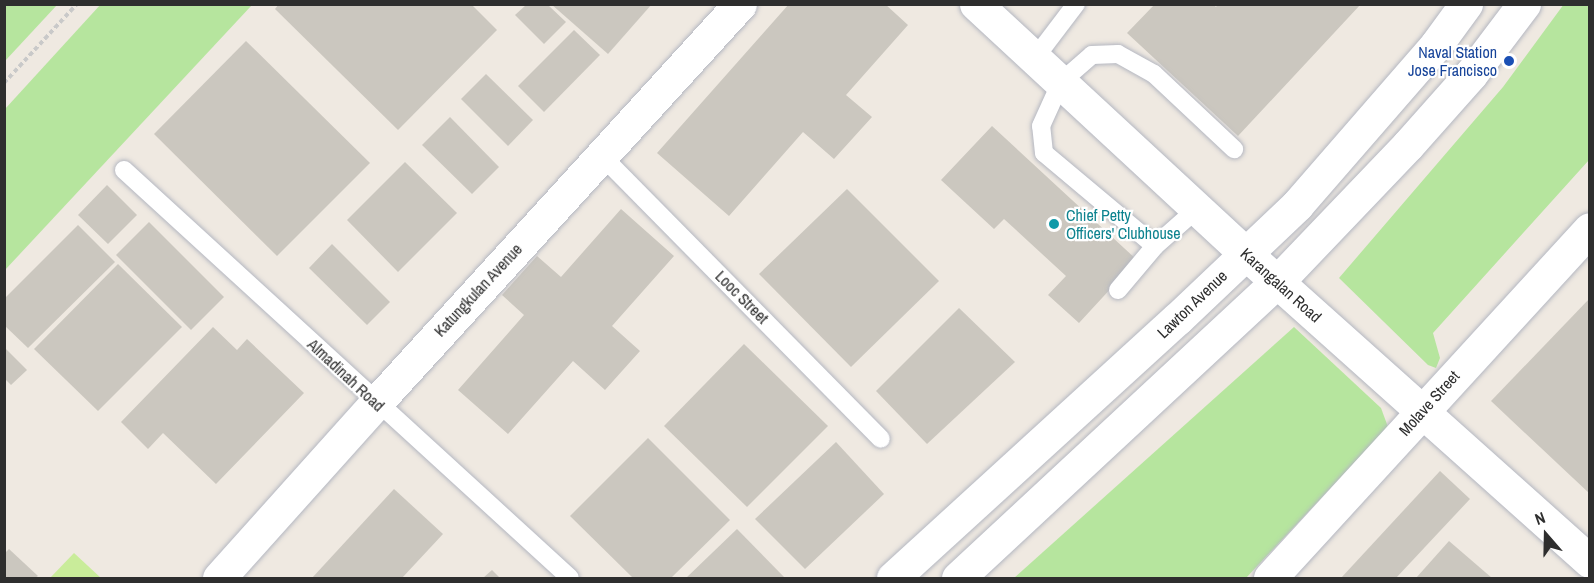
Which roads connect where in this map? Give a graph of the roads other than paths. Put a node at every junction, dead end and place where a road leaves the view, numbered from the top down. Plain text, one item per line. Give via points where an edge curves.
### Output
1 (740, 4) edge
2 (976, 4) edge
3 (1076, 4) edge
4 (1466, 4) edge
5 (1524, 4) edge
6 (1035, 58) junction
7 (1061, 82) junction
8 (1234, 149) dead end
9 (602, 156) junction
10 (124, 170) dead end
11 (1198, 208) junction
12 (1590, 229) edge
13 (1155, 246) junction
14 (1245, 253) junction
15 (1278, 281) junction
16 (1118, 290) dead end
17 (376, 403) junction
18 (1421, 412) junction
19 (881, 439) dead end
20 (1590, 563) edge
21 (219, 579) edge
22 (570, 579) edge
23 (893, 579) edge
24 (958, 579) edge
25 (1270, 579) edge
26 (1578, 579) edge

1 - 9 street, Katungkulan Avenue
2 - 6 street, Karangalan Road
3 - 6 lane
4 - 14 street, Lawton Avenue via 1436,45 1297,205
5 - 15 street via 1471,74 1408,145
6 - 7 street, Karangalan Road
7 - 8 lane via 1092,55 1118,54 1154,74
7 - 11 street, Karangalan Road
7 - 13 lane via 1041,126 1044,153
9 - 17 street, Katungkulan Avenue
9 - 19 lane, Looc Street
10 - 17 lane, Almadinah Road
11 - 13 lane
11 - 14 street, Karangalan Road
12 - 18 street, Molave Street
13 - 16 lane
14 - 15 street, Karangalan Road
14 - 23 street, Lawton Avenue
15 - 18 street, Karangalan Road
15 - 24 street
17 - 21 street, Katungkulan Avenue
17 - 22 lane, Almadinah Road
18 - 20 street, Karangalan Road
18 - 25 street, Molave Street
20 - 26 street

